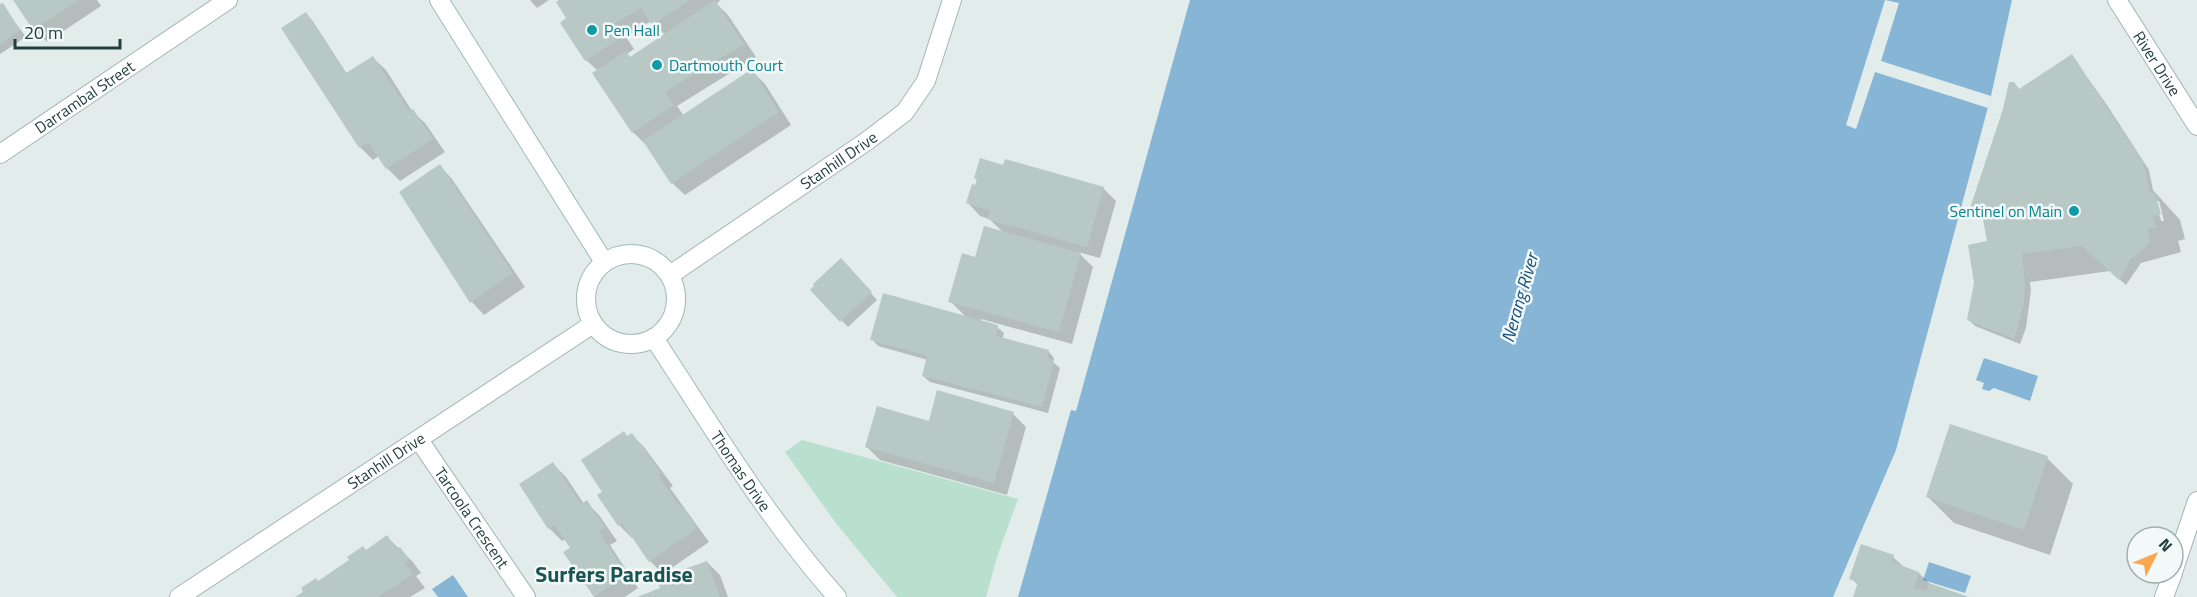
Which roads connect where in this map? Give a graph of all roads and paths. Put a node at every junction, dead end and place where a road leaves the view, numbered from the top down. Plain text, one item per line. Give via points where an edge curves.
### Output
1 (228, 0) edge
2 (439, 0) edge
3 (952, 0) edge
4 (2117, 0) edge
5 (2197, 126) edge
6 (0, 154) edge
7 (604, 262) junction
8 (670, 274) junction
9 (593, 324) junction
10 (654, 338) junction
11 (419, 440) junction
12 (2197, 501) edge
13 (2185, 536) edge
14 (179, 597) edge
15 (526, 597) edge
16 (837, 597) edge

1 - 6 street, Darrambal Street
2 - 7 street
3 - 8 street, Stanhill Drive via 927,81 905,112
4 - 5 street, River Drive
7 - 8 street via 632,253 660,263
7 - 9 street via 594,271 587,291
8 - 10 street via 676,288 675,310 666,329
9 - 10 street via 621,343
9 - 11 street, Stanhill Drive
10 - 16 street, Thomas Drive via 762,504
11 - 14 street, Stanhill Drive
11 - 15 street, Tarcoola Crescent
12 - 13 street

